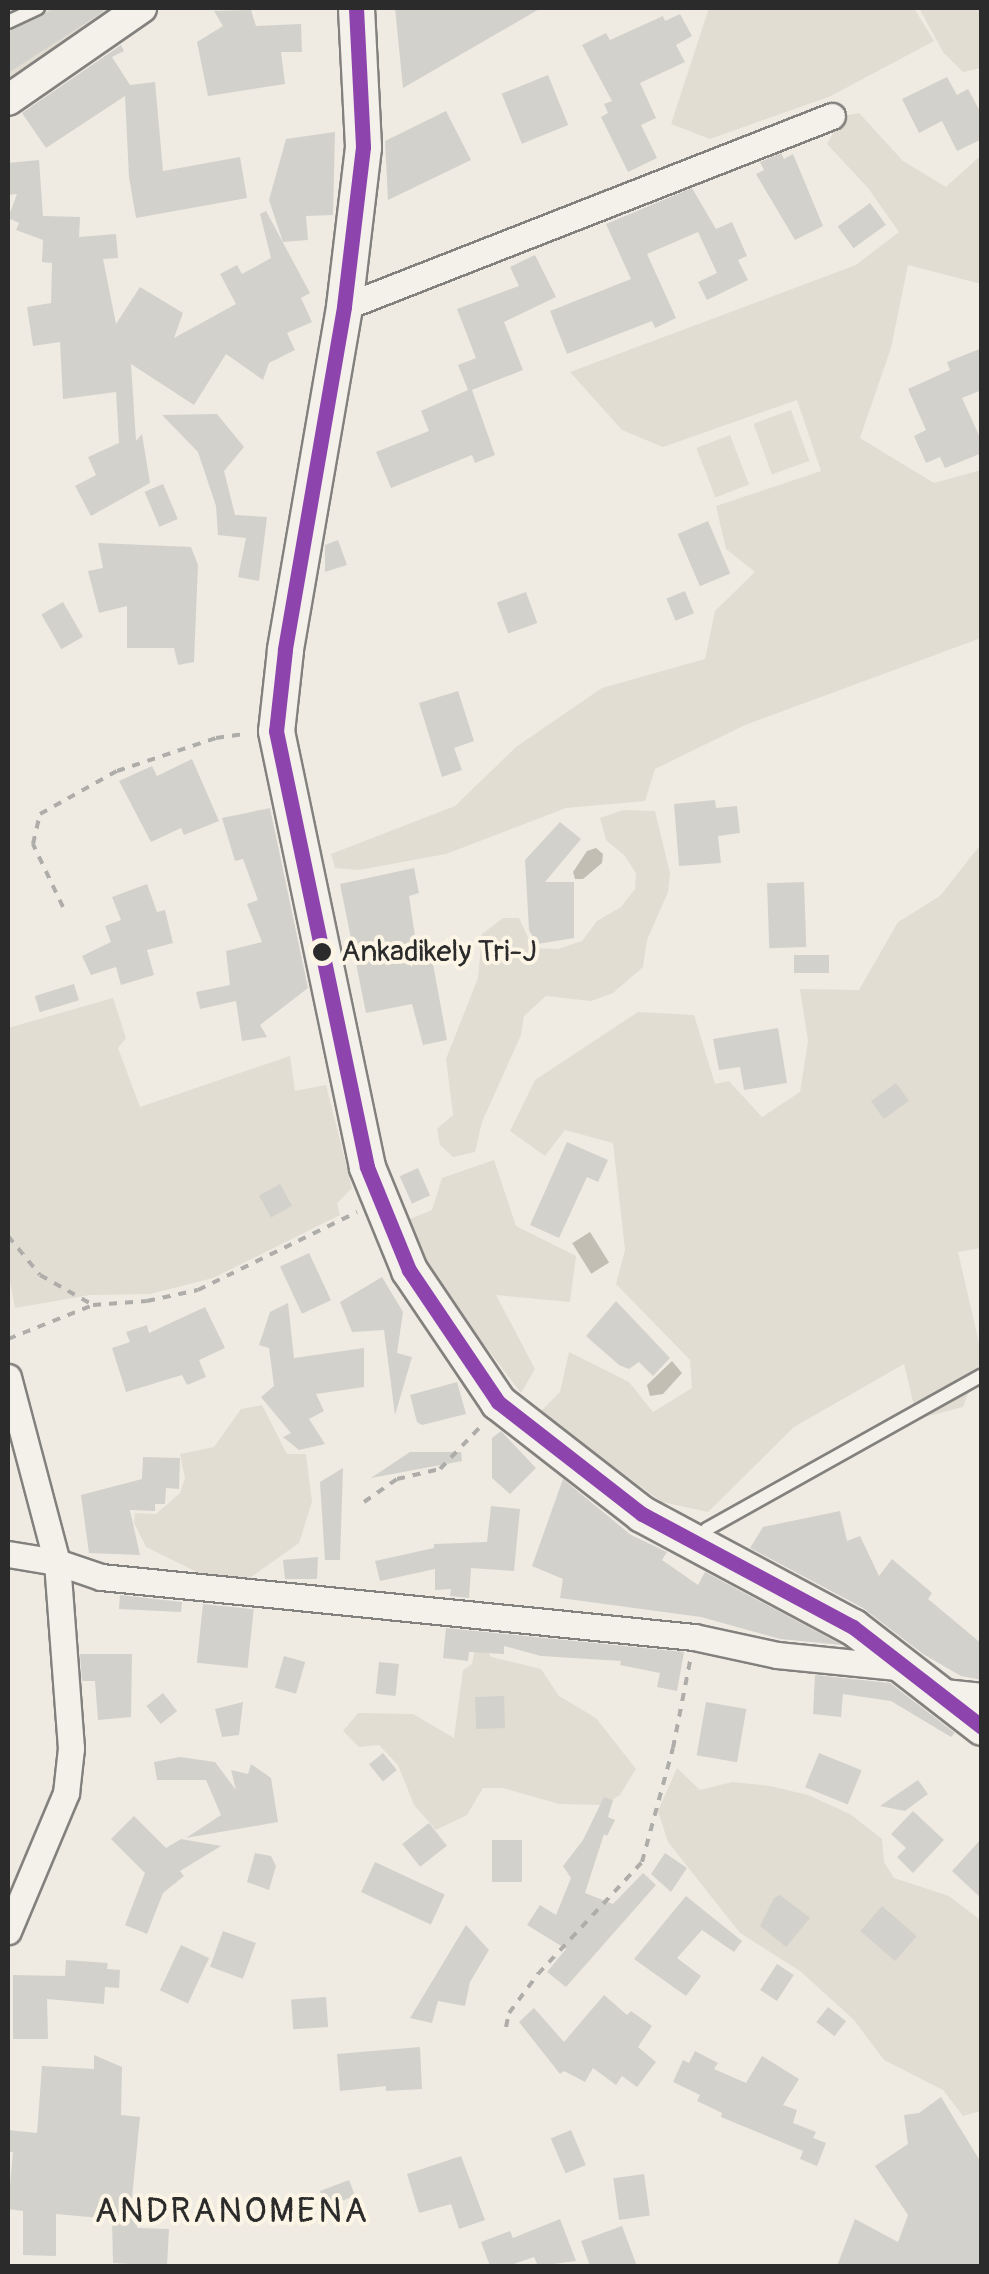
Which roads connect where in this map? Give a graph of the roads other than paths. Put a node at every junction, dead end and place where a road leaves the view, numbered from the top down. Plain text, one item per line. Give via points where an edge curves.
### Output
1 (38, 8) edge
2 (141, 8) edge
3 (356, 8) edge
4 (8, 22) edge
5 (8, 100) edge
6 (832, 116) dead end
7 (344, 307) junction
8 (982, 1375) edge
9 (8, 1378) edge
10 (697, 1544) junction
11 (8, 1554) edge
12 (57, 1562) junction
13 (906, 1668) junction
14 (944, 1695) junction
15 (982, 1699) edge
16 (982, 1727) edge
17 (8, 1931) edge

1 - 4 lane
2 - 5 street
3 - 7 main road via 363,147
6 - 7 street
7 - 10 main road via 276,731 367,1167 409,1270 498,1402 642,1514
8 - 10 lane via 707,1529
9 - 12 street
10 - 13 main road via 853,1627
11 - 12 street
12 - 13 street via 101,1578 694,1637 777,1655
12 - 17 street via 70,1748 66,1793
13 - 14 main road
14 - 15 street
14 - 16 main road

